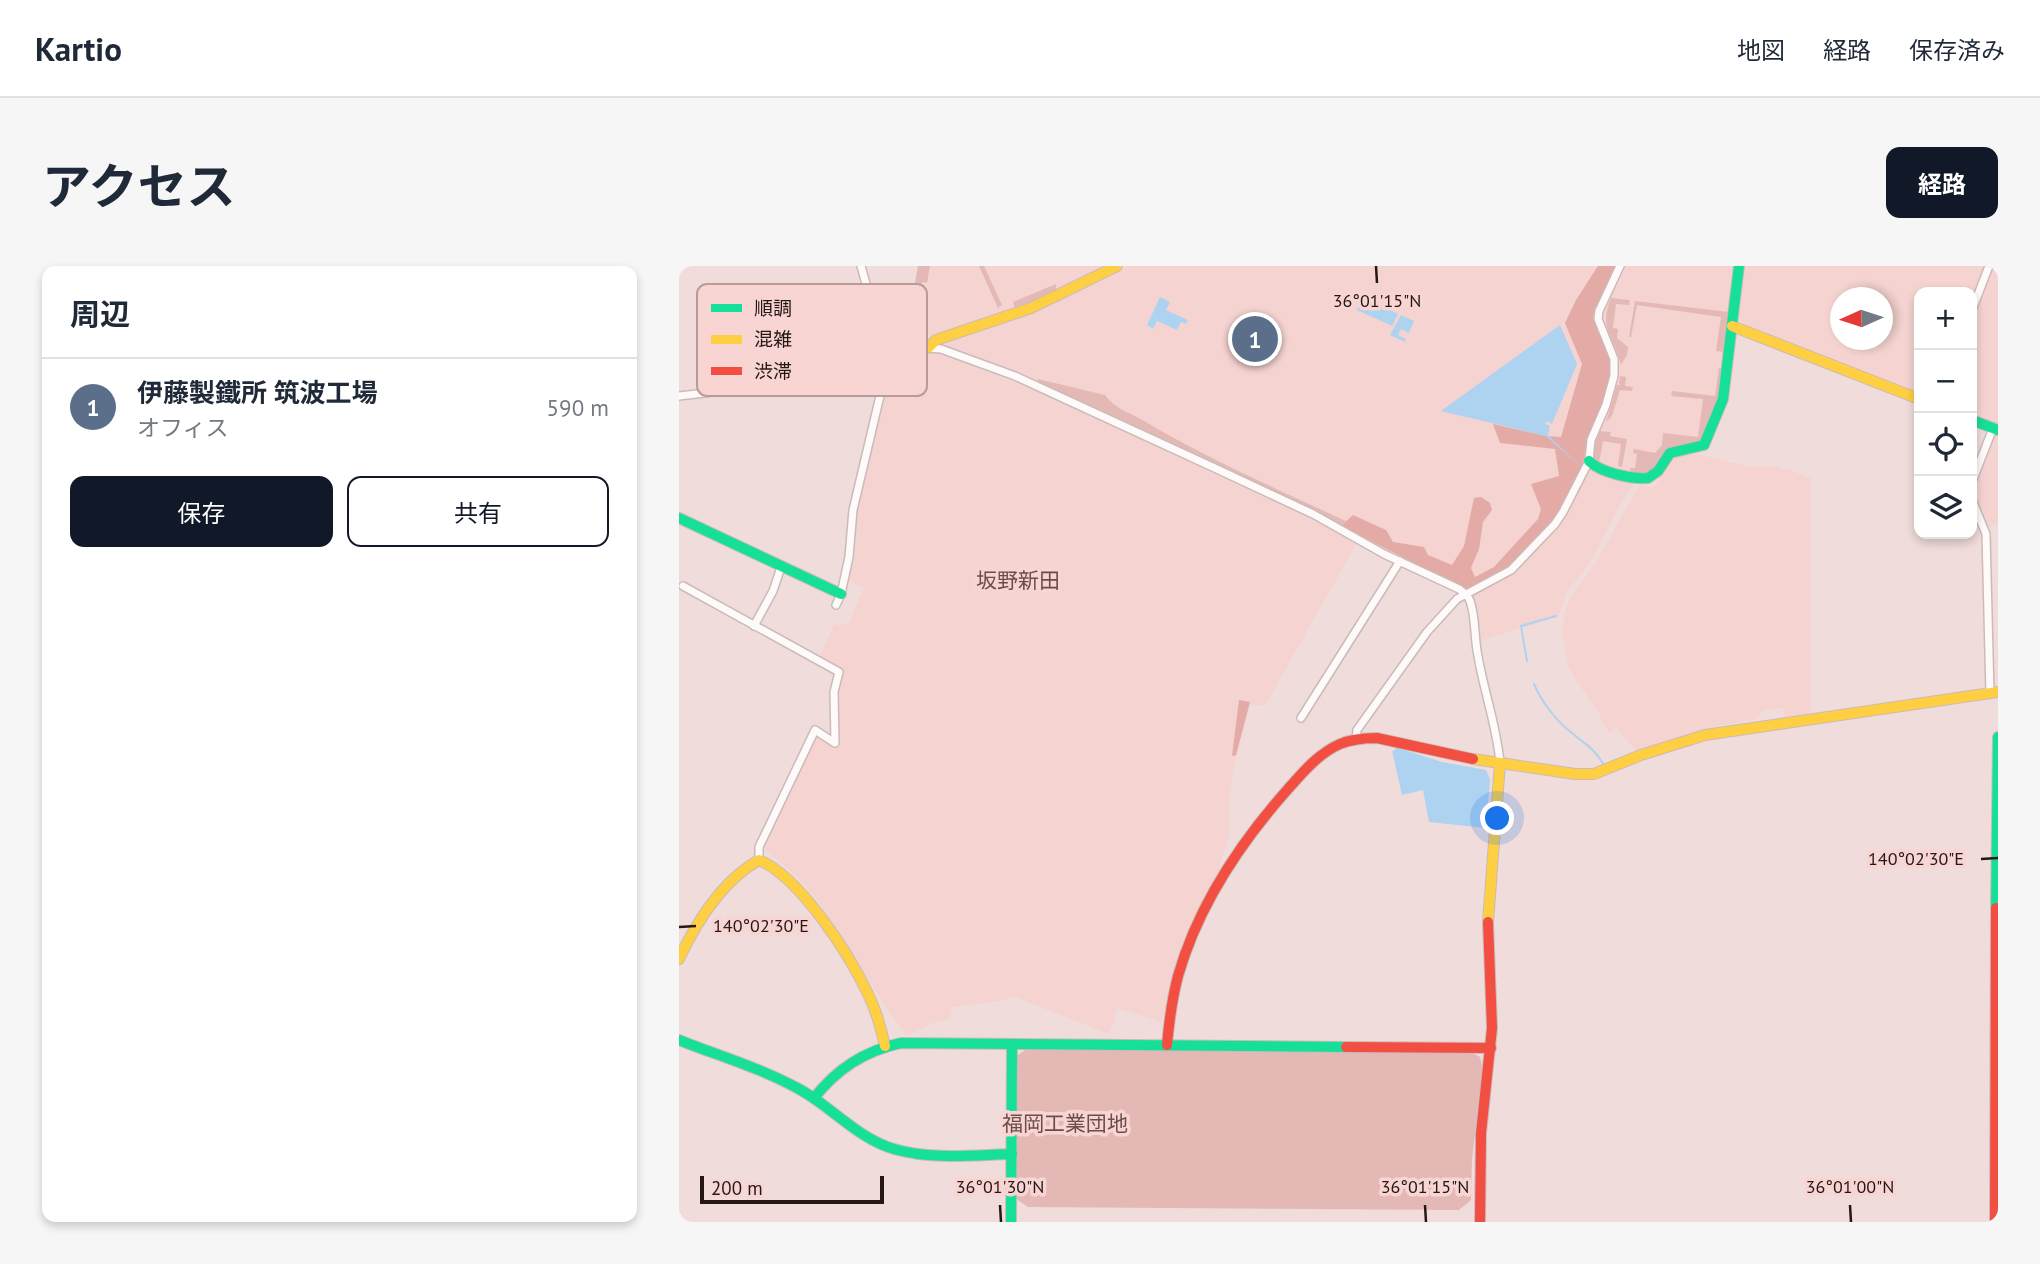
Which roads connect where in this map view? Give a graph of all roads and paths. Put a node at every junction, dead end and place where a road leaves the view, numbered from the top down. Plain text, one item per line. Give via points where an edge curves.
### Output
1 (861, 266) edge
2 (1117, 266) edge
3 (1620, 266) edge
4 (1739, 266) edge
5 (1989, 266) edge
6 (866, 284) edge
7 (1977, 297) edge
8 (1732, 326) junction
9 (928, 348) joint
10 (697, 394) edge
11 (679, 396) edge
12 (880, 396) edge
13 (1914, 398) edge
14 (1977, 422) edge
15 (1995, 429) edge
16 (1589, 461) junction
17 (1975, 476) edge
18 (1977, 512) edge
19 (679, 517) edge
20 (1400, 561) junction
21 (781, 567) junction
22 (683, 586) dead end
23 (842, 594) junction
24 (1466, 594) junction
25 (837, 605) dead end
26 (754, 626) junction
27 (1994, 693) edge
28 (1301, 718) dead end
29 (1998, 737) edge
30 (1356, 738) junction
31 (1500, 763) junction
32 (759, 860) junction
33 (679, 958) edge
34 (679, 1040) edge
35 (1012, 1044) junction
36 (1167, 1045) junction
37 (885, 1046) junction
38 (1490, 1048) junction
39 (814, 1098) junction
40 (1012, 1154) junction
41 (1011, 1222) edge
42 (1480, 1222) edge
43 (1995, 1222) edge

1 - 6 street
2 - 9 street via 1031,308 940,338
3 - 16 street via 1599,311 1615,368 1591,440
4 - 8 street
5 - 7 street
8 - 13 street
8 - 16 street via 1723,399 1704,445 1670,453 1650,478
9 - 20 street via 1015,376 1313,514
10 - 11 street
12 - 23 street via 853,510
14 - 15 street
15 - 17 street
16 - 24 street via 1555,524 1528,555 1511,570
18 - 27 street via 1986,534 1986,604
19 - 21 street
20 - 24 street
20 - 28 street
21 - 23 street
21 - 26 street
22 - 26 street
23 - 25 street
24 - 30 street via 1427,632 1357,730
24 - 31 street
26 - 32 street via 839,672 834,692 835,743 815,730 759,847
27 - 31 street via 1705,734 1594,774
29 - 43 street
30 - 31 street via 1377,738
30 - 36 street via 1330,749 1299,776 1240,846 1191,940 1170,1005
31 - 38 street via 1488,909
32 - 33 street via 744,869 712,907
32 - 37 street via 769,862 785,876 822,919 864,986
34 - 39 street
35 - 36 street
35 - 37 street
35 - 40 street
36 - 38 street
37 - 39 street via 838,1070
38 - 42 street via 1481,1133
39 - 40 street via 870,1139 894,1149 919,1154
40 - 41 street

